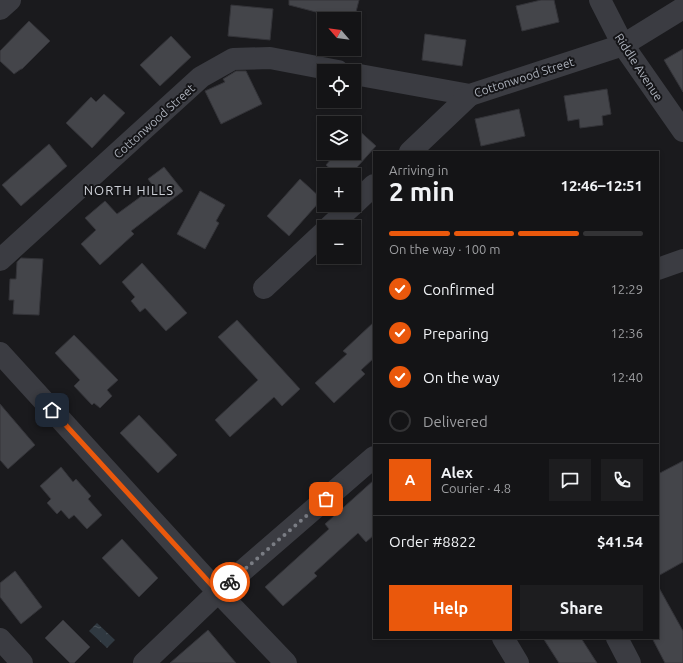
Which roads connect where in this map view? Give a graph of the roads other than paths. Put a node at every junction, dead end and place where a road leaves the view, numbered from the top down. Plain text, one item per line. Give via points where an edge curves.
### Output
1 (10, 0) edge
2 (600, 0) edge
3 (683, 8) edge
4 (0, 9) edge
5 (623, 45) junction
6 (317, 67) edge
7 (361, 75) edge
8 (470, 96) junction
9 (683, 131) edge
10 (411, 151) edge
11 (373, 186) edge
12 (361, 198) edge
13 (346, 212) edge
14 (337, 220) edge
15 (317, 239) edge
16 (0, 260) edge
17 (683, 260) edge
18 (659, 269) edge
19 (264, 288) dead end
20 (0, 353) edge
21 (373, 458) edge
22 (218, 592) junction
23 (0, 639) edge
24 (504, 639) edge
25 (618, 639) edge
26 (22, 663) edge
27 (144, 663) edge
28 (286, 663) edge
29 (518, 663) edge
30 (630, 663) edge

1 - 4 street
2 - 5 street, Riddle Avenue
3 - 5 street, Cottonwood Street
5 - 8 street, Cottonwood Street
5 - 9 street, Riddle Avenue
6 - 16 street, Cottonwood Street via 270,58 233,59 201,77
7 - 8 street, Cottonwood Street
8 - 10 street
11 - 12 street
13 - 14 street
15 - 19 street
17 - 18 street
20 - 22 street
21 - 22 street
22 - 27 street
22 - 28 street
23 - 26 street
24 - 29 street
25 - 30 street

